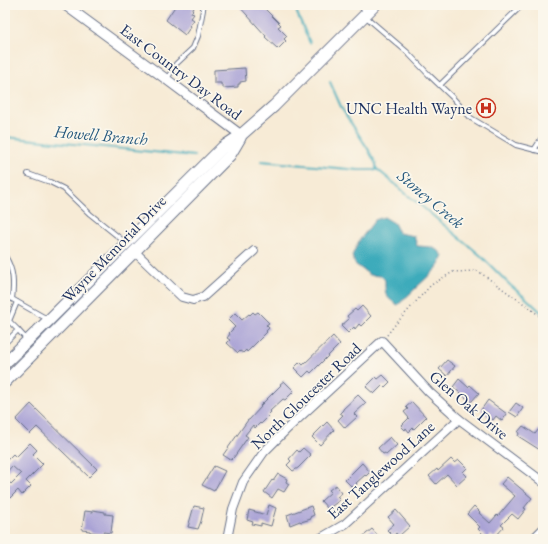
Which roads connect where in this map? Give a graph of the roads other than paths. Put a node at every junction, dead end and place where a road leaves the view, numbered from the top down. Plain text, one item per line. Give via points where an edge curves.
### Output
1 (65, 5) edge
2 (203, 5) edge
3 (522, 5) edge
4 (368, 9) edge
5 (166, 79) junction
6 (440, 85) junction
7 (241, 136) junction
8 (543, 136) edge
9 (534, 150) junction
10 (543, 152) edge
11 (28, 174) dead end
12 (130, 247) junction
13 (254, 251) dead end
14 (5, 256) edge
15 (5, 295) edge
16 (12, 299) junction
17 (17, 302) junction
18 (49, 320) junction
19 (18, 330) junction
20 (28, 341) junction
21 (382, 341) joint
22 (5, 342) edge
23 (5, 363) edge
24 (5, 382) edge
25 (459, 419) junction
26 (543, 482) edge
27 (543, 529) edge
28 (229, 539) edge
29 (319, 539) edge
30 (533, 539) edge

1 - 5 street, East Country Day Road
2 - 5 lane via 198,36 193,48 176,64
3 - 6 lane
4 - 6 lane
4 - 7 main road, Wayne Memorial Drive via 274,106
5 - 7 street, East Country Day Road
6 - 9 lane via 471,118 516,145
7 - 12 main road, Wayne Memorial Drive via 223,147
8 - 9 lane
9 - 10 lane
11 - 12 lane via 64,189
12 - 13 street via 182,297 193,300 203,297
12 - 18 main road, Wayne Memorial Drive
12 - 24 main road, Wayne Memorial Drive via 81,306
14 - 16 lane via 14,284
15 - 16 lane
16 - 17 lane
17 - 18 lane
17 - 19 lane via 9,321
18 - 20 main road, Wayne Memorial Drive
19 - 20 lane
19 - 22 lane
20 - 23 main road, Wayne Memorial Drive
21 - 25 street, Glen Oak Drive via 429,392
21 - 28 street, North Gloucester Road via 264,452 243,482 233,509
25 - 26 street, Glen Oak Drive
25 - 29 street, East Tanglewood Lane via 345,524
27 - 30 street

